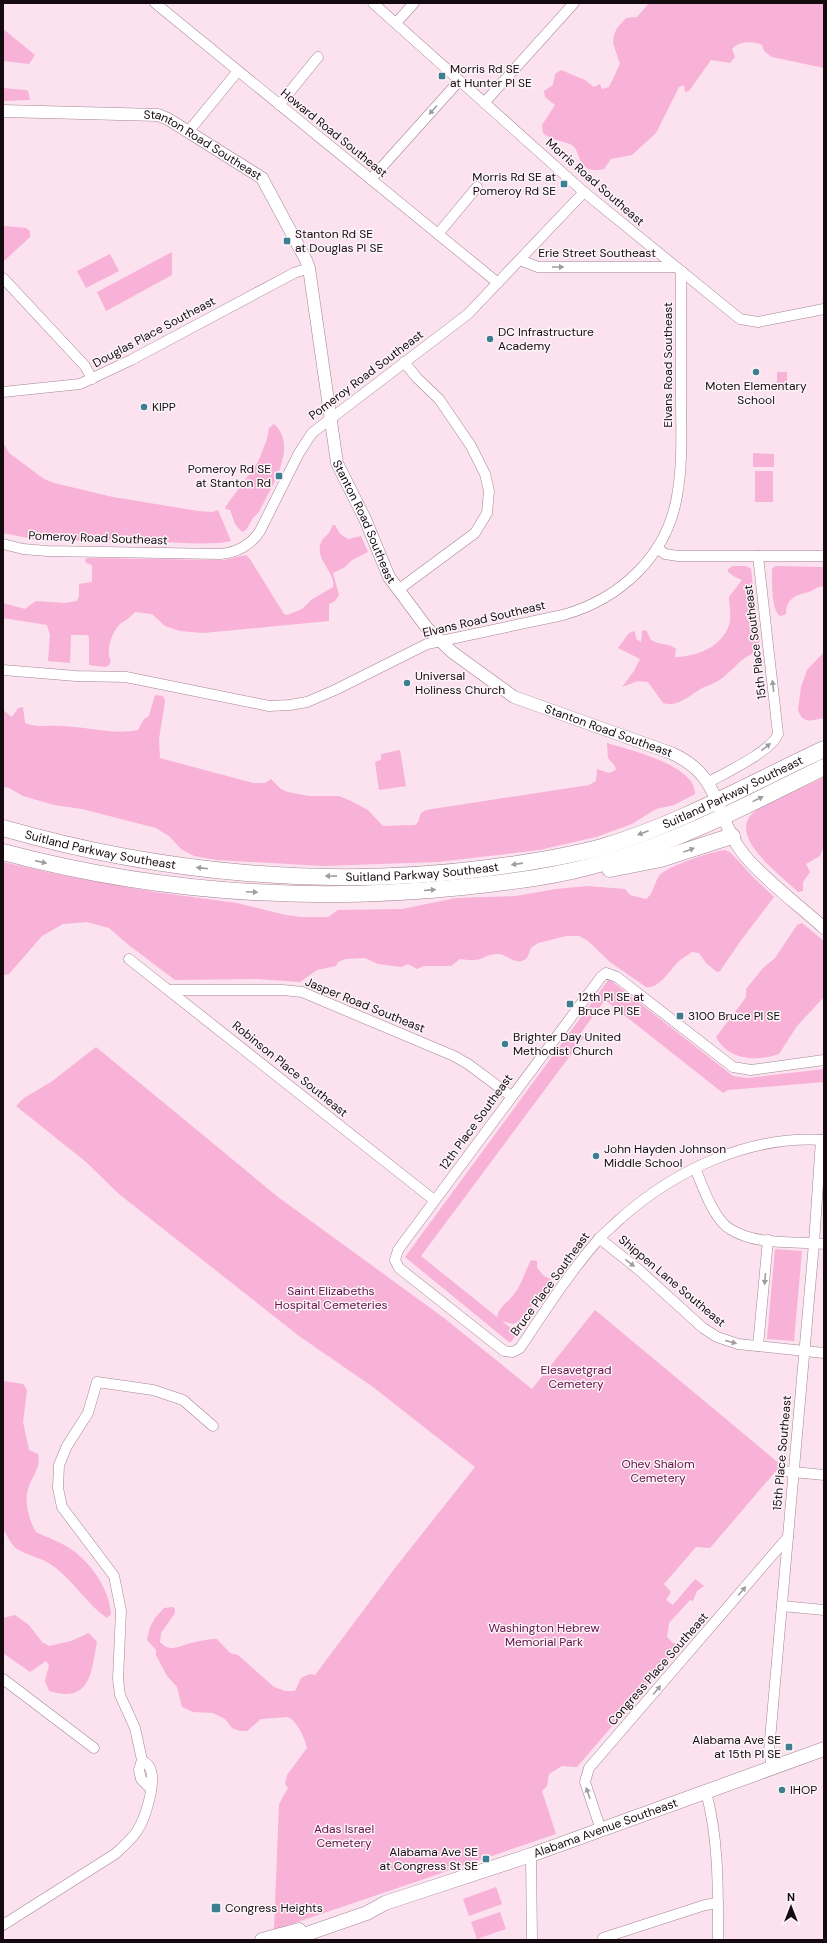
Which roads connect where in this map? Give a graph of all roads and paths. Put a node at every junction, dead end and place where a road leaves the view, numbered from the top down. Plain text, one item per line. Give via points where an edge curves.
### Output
1 (155, 3) edge
2 (373, 3) edge
3 (414, 3) edge
4 (574, 3) edge
5 (396, 23) junction
6 (318, 57) dead end
7 (238, 71) junction
8 (460, 81) junction
9 (484, 103) junction
10 (279, 105) junction
11 (3, 111) edge
12 (188, 132) junction
13 (371, 179) junction
14 (477, 187) dead end
15 (584, 192) junction
16 (438, 234) junction
17 (520, 260) junction
18 (309, 268) junction
19 (678, 269) junction
20 (3, 278) edge
21 (498, 283) junction
22 (824, 310) edge
23 (404, 362) junction
24 (92, 379) junction
25 (3, 392) edge
26 (330, 417) junction
27 (3, 544) edge
28 (657, 548) junction
29 (758, 556) junction
30 (824, 556) edge
31 (398, 590) junction
32 (439, 640) junction
33 (3, 670) edge
34 (824, 749) edge
35 (824, 767) edge
36 (709, 782) junction
37 (717, 801) junction
38 (723, 816) junction
39 (3, 828) edge
40 (732, 836) junction
41 (3, 852) edge
42 (554, 874) junction
43 (824, 928) edge
44 (129, 959) dead end
45 (170, 990) junction
46 (824, 1060) edge
47 (511, 1096) junction
48 (822, 1140) edge
49 (695, 1168) junction
50 (434, 1200) junction
51 (599, 1238) junction
52 (768, 1240) junction
53 (819, 1244) edge
54 (758, 1346) junction
55 (804, 1351) junction
56 (511, 1352) joint
57 (824, 1353) edge
58 (213, 1426) dead end
59 (783, 1472) dead end
60 (794, 1472) junction
61 (824, 1475) edge
62 (788, 1537) junction
63 (782, 1606) junction
64 (824, 1610) edge
65 (3, 1679) edge
66 (94, 1748) dead end
67 (824, 1749) edge
68 (772, 1768) junction
69 (706, 1792) junction
70 (601, 1830) junction
71 (531, 1855) junction
72 (385, 1903) junction
73 (718, 1903) junction
74 (3, 1925) edge
75 (603, 1938) dead end
76 (262, 1940) edge
77 (289, 1940) edge
78 (532, 1940) edge
79 (718, 1940) edge

1 - 7 street, Howard Road Southeast
2 - 5 street, Morris Road Southeast
3 - 5 street
4 - 9 street
5 - 8 street, Morris Road Southeast
6 - 10 street
7 - 10 street, Howard Road Southeast
7 - 12 street
8 - 9 street, Morris Road Southeast
8 -> 13 street
9 - 15 street, Morris Road Southeast
10 - 13 street, Howard Road Southeast
11 - 12 street, Stanton Road Southeast via 151,114 164,117
12 - 18 street, Stanton Road Southeast via 264,180
13 - 16 street, Howard Road Southeast
14 - 16 street
15 - 17 street, Pomeroy Road Southeast
15 - 19 street, Morris Road Southeast
16 - 21 street, Howard Road Southeast
17 -> 19 street, Erie Street Southeast via 538,267
17 - 21 street, Pomeroy Road Southeast
18 - 24 street, Douglas Place Southeast via 294,273
18 - 26 street, Stanton Road Southeast
19 - 22 street, Morris Road Southeast via 740,319 749,322 763,322
19 - 28 street, Elvans Road Southeast via 680,474 674,511
20 - 24 street via 85,366
21 - 23 street, Pomeroy Road Southeast via 468,314
23 - 26 street, Pomeroy Road Southeast
23 - 31 street via 439,399 471,446 485,474 489,491 487,513 475,533
24 - 25 street, Douglas Place Southeast via 75,385
26 - 27 street, Pomeroy Road Southeast via 312,432 303,446 259,533 236,551 220,554 47,551
26 - 31 street, Stanton Road Southeast via 339,466 368,525 386,571
28 - 29 street via 665,554 674,555
28 - 32 street, Elvans Road Southeast via 628,582 607,597 583,608 563,615
29 - 30 street
36 -> 29 street, 15th Place Southeast via 745,763 775,741 778,734
31 - 32 street, Stanton Road Southeast
32 - 33 street, Elvans Road Southeast via 307,702 284,706 269,706 126,677
32 - 36 street, Stanton Road Southeast via 514,697 671,753 690,763
34 - 37 highway, Suitland Parkway Southeast
38 -> 35 highway, Suitland Parkway Southeast
36 - 37 street, Stanton Road Southeast
37 - 38 street, Stanton Road Southeast
37 -> 39 highway, Suitland Parkway Southeast via 644,832 584,851 475,870 391,876 303,876 203,868 105,853
38 - 40 street, Stanton Road Southeast
38 - 42 highway, Suitland Parkway Southeast via 650,847 606,862
42 -> 40 highway via 636,865 673,856
40 - 43 street, Stanton Road Southeast via 753,864
41 -> 42 highway, Suitland Parkway Southeast via 65,867 148,882 216,890 289,894 370,894 430,890
44 - 45 street, Robinson Place Southeast
45 - 47 street, Jasper Road Southeast via 302,992 454,1056
45 - 50 street, Robinson Place Southeast
46 - 47 street, 12th Place Southeast via 751,1070 733,1067 610,973 601,977
47 - 50 street, 12th Place Southeast
48 - 49 street, Bruce Place Southeast via 794,1140 767,1144 736,1152
48 - 53 street, 15th Place Southeast
49 - 51 street, Bruce Place Southeast via 646,1198
49 - 52 street via 711,1207 729,1229
50 - 56 street, 12th Place Southeast via 398,1250 395,1260 400,1268 472,1326 504,1351
51 -> 54 street, Shippen Lane Southeast via 703,1328 730,1342
51 - 56 street, Bruce Place Southeast via 520,1348
52 - 53 street
52 -> 54 street
53 - 55 street, 15th Place Southeast
54 - 55 street, Shippen Lane Southeast
55 - 57 street, Shippen Lane Southeast
55 - 60 street, 15th Place Southeast
58 - 74 street via 183,1400 153,1390 97,1382 88,1413 67,1446 59,1465 58,1488 62,1506 114,1576 122,1611 118,1679 120,1695 135,1728 142,1760 139,1770 141,1779 150,1788 146,1813 130,1841 115,1854
59 - 60 street
60 - 61 street
60 - 62 street, 15th Place Southeast
62 - 63 street, 15th Place Southeast
70 -> 62 street, Congress Place Southeast via 585,1782 589,1768
63 - 64 street
63 - 68 street, 15th Place Southeast via 769,1751
65 - 66 street
67 - 68 main road, Alabama Avenue Southeast
68 - 69 main road, Alabama Avenue Southeast
69 - 70 main road, Alabama Avenue Southeast
69 - 73 street via 716,1852
70 - 71 main road, Alabama Avenue Southeast
71 - 72 main road, Alabama Avenue Southeast
71 - 78 street
72 - 76 main road, Alabama Avenue Southeast via 366,1906 293,1932
72 - 77 main road, Alabama Avenue Southeast via 367,1913
73 - 75 street
73 - 79 street

